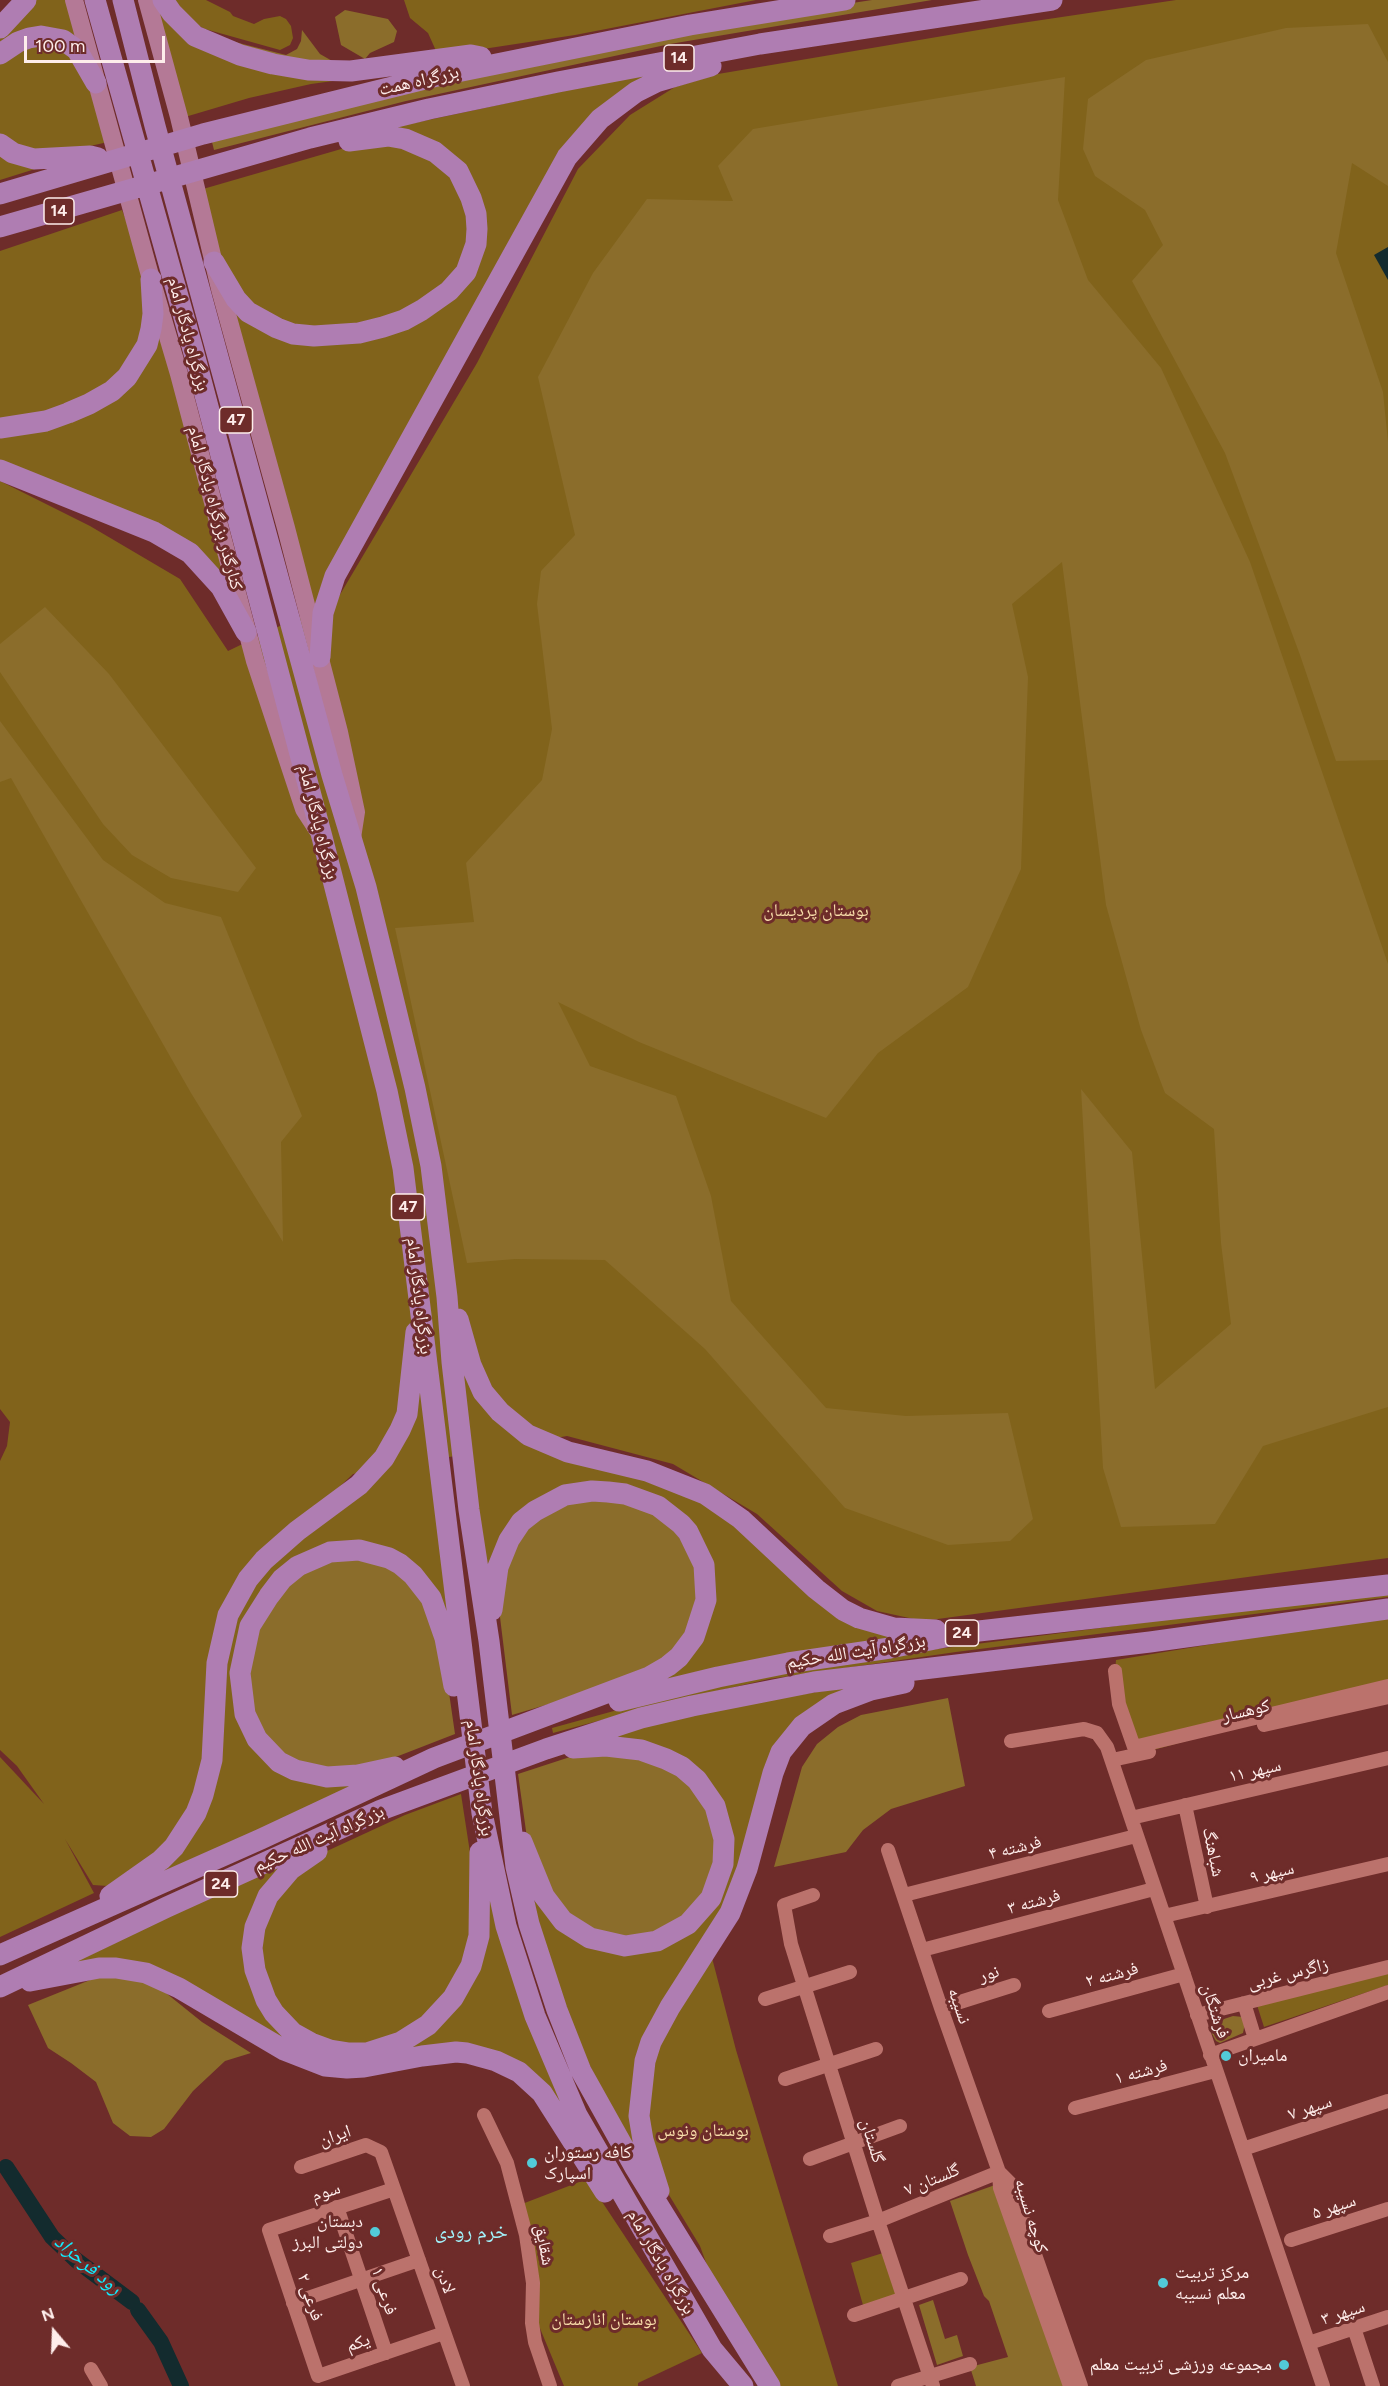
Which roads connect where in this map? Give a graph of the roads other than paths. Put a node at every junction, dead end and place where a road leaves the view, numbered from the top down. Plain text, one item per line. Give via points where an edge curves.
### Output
1 (26, 0) edge
2 (74, 0) edge
3 (95, 0) edge
4 (123, 0) edge
5 (147, 0) edge
6 (163, 0) edge
7 (845, 0) edge
8 (1053, 0) edge
9 (0, 28) edge
10 (760, 44) junction
11 (0, 54) edge
12 (511, 61) junction
13 (96, 83) junction
14 (310, 138) junction
15 (0, 144) edge
16 (111, 160) junction
17 (0, 194) edge
18 (30, 219) junction
19 (0, 227) edge
20 (0, 237) edge
21 (214, 262) junction
22 (151, 279) junction
23 (0, 428) edge
24 (0, 470) edge
25 (246, 632) junction
26 (320, 657) junction
27 (322, 837) junction
28 (351, 839) junction
29 (447, 1297) junction
30 (420, 1305) junction
31 (1388, 1585) edge
32 (1388, 1609) edge
33 (970, 1632) junction
34 (489, 1641) junction
35 (1150, 1642) junction
36 (1115, 1671) dead end
37 (1388, 1686) edge
38 (1388, 1697) edge
39 (542, 1718) junction
40 (472, 1730) junction
41 (1011, 1741) dead end
42 (546, 1749) junction
43 (434, 1758) junction
44 (1388, 1758) edge
45 (1112, 1760) junction
46 (1185, 1805) junction
47 (509, 1806) junction
48 (381, 1810) junction
49 (482, 1813) junction
50 (1131, 1818) junction
51 (1136, 1836) junction
52 (888, 1850) dead end
53 (1388, 1864) edge
54 (1154, 1889) junction
55 (813, 1895) dead end
56 (904, 1895) junction
57 (1207, 1906) junction
58 (1164, 1916) junction
59 (59, 1929) junction
60 (922, 1950) junction
61 (0, 1955) edge
62 (1388, 1967) edge
63 (850, 1972) dead end
64 (1184, 1974) junction
65 (1014, 1985) dead end
66 (805, 1986) junction
67 (0, 1987) edge
68 (1388, 1992) edge
69 (765, 1999) dead end
70 (1244, 2003) junction
71 (941, 2008) junction
72 (1049, 2011) dead end
73 (1197, 2015) junction
74 (1255, 2039) junction
75 (876, 2049) dead end
76 (1210, 2055) junction
77 (829, 2065) junction
78 (1215, 2071) junction
79 (784, 2079) dead end
80 (1388, 2101) edge
81 (1076, 2108) dead end
82 (484, 2115) dead end
83 (900, 2126) dead end
84 (854, 2143) junction
85 (1243, 2149) junction
86 (381, 2152) joint
87 (810, 2159) dead end
88 (301, 2168) dead end
89 (999, 2172) junction
90 (394, 2189) junction
91 (337, 2207) junction
92 (1388, 2209) edge
93 (667, 2217) junction
94 (878, 2221) junction
95 (269, 2230) joint
96 (830, 2236) dead end
97 (1291, 2240) dead end
98 (419, 2260) junction
99 (961, 2279) dead end
100 (362, 2280) junction
101 (905, 2299) junction
102 (293, 2303) junction
103 (685, 2303) junction
104 (854, 2315) dead end
105 (1388, 2317) edge
106 (1354, 2328) junction
107 (444, 2333) junction
108 (1309, 2343) junction
109 (711, 2349) junction
110 (386, 2353) junction
111 (970, 2364) dead end
112 (91, 2369) dead end
113 (318, 2376) joint
114 (1074, 2380) edge
115 (932, 2381) edge
116 (101, 2386) edge
117 (463, 2386) edge
118 (550, 2386) edge
119 (726, 2386) edge
120 (743, 2386) edge
121 (770, 2386) edge
122 (898, 2386) edge
123 (1323, 2386) edge
124 (1373, 2386) edge

1 - 9 highway
2 - 13 main road, کنارگذر بزرگراه یادگار امام
3 - 27 highway, بزرگراه یادگار امام / 47 via 192,346
4 - 28 highway, بزرگراه یادگار امام / 47
5 - 21 main road
6 - 12 highway via 195,36 273,64 314,71 351,71 471,55
7 - 12 highway, بزرگراه همت / 14 via 690,25
8 - 10 highway, بزرگراه همت / 14
10 - 14 highway, بزرگراه همت / 14 via 511,91
10 - 26 highway via 727,62 679,74 636,92 600,119 567,157 334,576 323,613
11 - 13 highway via 29,38 63,40 77,50
12 - 16 highway, بزرگراه همت / 14 via 437,76
13 - 22 main road, کنارگذر بزرگراه یادگار امام
14 - 18 highway, 14
14 - 21 highway via 352,141 388,136 421,144 447,161 458,171 476,214 476,244 466,272 441,298 404,320 359,333 314,336 292,334 248,312
15 - 16 highway via 34,159 90,156
16 - 17 highway, بزرگراه همت / 14
18 - 19 highway, 14
18 - 20 highway
21 - 26 main road
22 - 23 highway via 151,329 147,345 127,377 112,391 68,414
22 - 25 main road, کنارگذر بزرگراه یادگار امام
24 - 25 highway via 154,532 190,552 221,587
25 - 27 main road, کنارگذر بزرگراه یادگار امام via 304,809
26 - 28 main road via 356,812
27 - 30 highway, بزرگراه یادگار امام / 47 via 387,1090 403,1168
28 - 29 highway, بزرگراه یادگار امام / 47 via 415,1088 431,1166
29 - 33 highway via 483,1392 528,1435 568,1452 647,1471 705,1494 753,1530 816,1589 859,1618 894,1628
29 - 34 highway, بزرگراه یادگار امام / 47 via 469,1510
30 - 40 highway, بزرگراه یادگار امام / 47
30 - 59 highway via 409,1403 404,1423 388,1452 359,1485 264,1560 228,1615 217,1663 212,1760 203,1795 187,1829 153,1866
31 - 33 highway, بزرگراه آیت الله حکیم / 24
32 - 35 highway, بزرگراه آیت الله حکیم / 24
33 - 39 highway, بزرگراه آیت الله حکیم / 24 via 718,1677
34 - 39 highway via 503,1550 521,1522 550,1501 592,1491 625,1494 658,1506 688,1532 704,1565 707,1586 700,1622 688,1646 668,1666 649,1677
34 - 47 highway, بزرگراه یادگار امام / 47
35 - 42 highway, بزرگراه آیت الله حکیم / 24 via 916,1668 768,1690 641,1718
35 - 93 highway via 871,1690 818,1713 789,1741 773,1773 747,1869 730,1913 670,2007 645,2061 639,2116
36 - 37 street via 1119,1704 1134,1747
38 - 45 street, کوهسار
39 - 43 highway, 24
40 - 43 highway via 457,1705 436,1609 413,1575 389,1558 359,1550 330,1552 298,1566 282,1579 250,1626 240,1673 244,1714 256,1739 279,1762 327,1777 358,1775
40 - 49 highway, بزرگراه یادگار امام / 47
41 - 45 street, فرشتگان via 1091,1730 1102,1738
42 - 47 highway via 630,1748 666,1759 690,1773 710,1796 724,1839 723,1864 711,1898 688,1924 657,1941 625,1946 590,1938 563,1921 544,1896
42 - 48 highway, بزرگراه آیت الله حکیم / 24
43 - 59 highway, بزرگراه آیت الله حکیم / 24
44 - 46 street, سپهر ۱۱
45 - 50 street, فرشتگان
46 - 50 street, سپهر ۱۱
46 - 57 street, شباهنگ
47 - 93 highway, بزرگراه یادگار امام / 47 via 523,1898 574,2056 624,2150
48 - 49 highway via 291,1869 268,1896 255,1927 255,1970 266,2000 293,2032 330,2050 367,2052 401,2042 428,2025 453,1998 471,1966 479,1936
48 - 67 highway, بزرگراه آیت الله حکیم / 24
49 - 103 highway, بزرگراه یادگار امام / 47 via 506,1926 534,2016 583,2125
50 - 51 street, فرشتگان
51 - 54 street, فرشتگان
51 - 56 street, فرشته ۴
52 - 56 street, نسیبه
53 - 57 street, سپهر ۹
54 - 58 street, فرشتگان
54 - 60 street, فرشته ۳
55 - 66 street, گلستان via 784,1905 791,1944
56 - 60 street, نسیبه
57 - 58 street, سپهر ۹
58 - 64 street, فرشتگان
59 - 61 highway, بزرگراه آیت الله حکیم / 24
60 - 71 street, نسیبه
62 - 70 street, زاگرس غربی
63 - 66 street
64 - 72 street, فرشته ۲
64 - 73 street, فرشتگان
65 - 71 street, نور
66 - 69 street
66 - 77 street, گلستان
67 - 103 highway via 99,1968 130,1970 162,1979 284,2050 325,2066 364,2067 456,2052 479,2055 508,2066 542,2093 648,2259
68 - 74 street
70 - 73 street, زاگرس غربی
70 - 74 street
71 - 89 street, نسیبه
73 - 76 street, فرشتگان
74 - 76 street
75 - 77 street
76 - 78 street, فرشتگان
77 - 79 street
77 - 84 street, گلستان
78 - 81 street, فرشته ۱
78 - 85 street, فرشتگان
80 - 85 street, سپهر ۷
82 - 118 street, شقایق via 507,2163 526,2235 533,2283 532,2323
83 - 84 street
84 - 87 street
84 - 94 street, گلستان
85 - 108 street, فرشتگان
86 - 88 street, ایران via 366,2145
86 - 90 street, لادن
89 - 94 street, گلستان ۷
89 - 114 street, کوچه نسیبه via 1010,2183
90 - 91 street, سوم
90 - 98 street, لادن
91 - 95 street, سوم
91 - 100 street, فرعی ۱
92 - 97 street, سپهر ۵
93 - 121 highway, بزرگراه یادگار امام / 47
94 - 96 street, گلستان ۷
94 - 101 street, گلستان
95 - 102 street, فرعی ۲
98 - 100 street
98 - 107 street, لادن
99 - 101 street
100 - 102 street
100 - 110 street, فرعی ۱
101 - 104 street
101 - 115 street, گلستان
102 - 113 street, فرعی ۲
103 - 109 highway, بزرگراه یادگار امام / 47
105 - 106 street, سپهر ۳
106 - 108 street, سپهر ۳
106 - 124 street
107 - 110 street, یکم
107 - 117 street, لادن
108 - 123 street, فرشتگان
109 - 119 highway
109 - 120 highway, بزرگراه یادگار امام / 47
110 - 113 street, یکم
111 - 115 street
112 - 116 street
115 - 122 street

